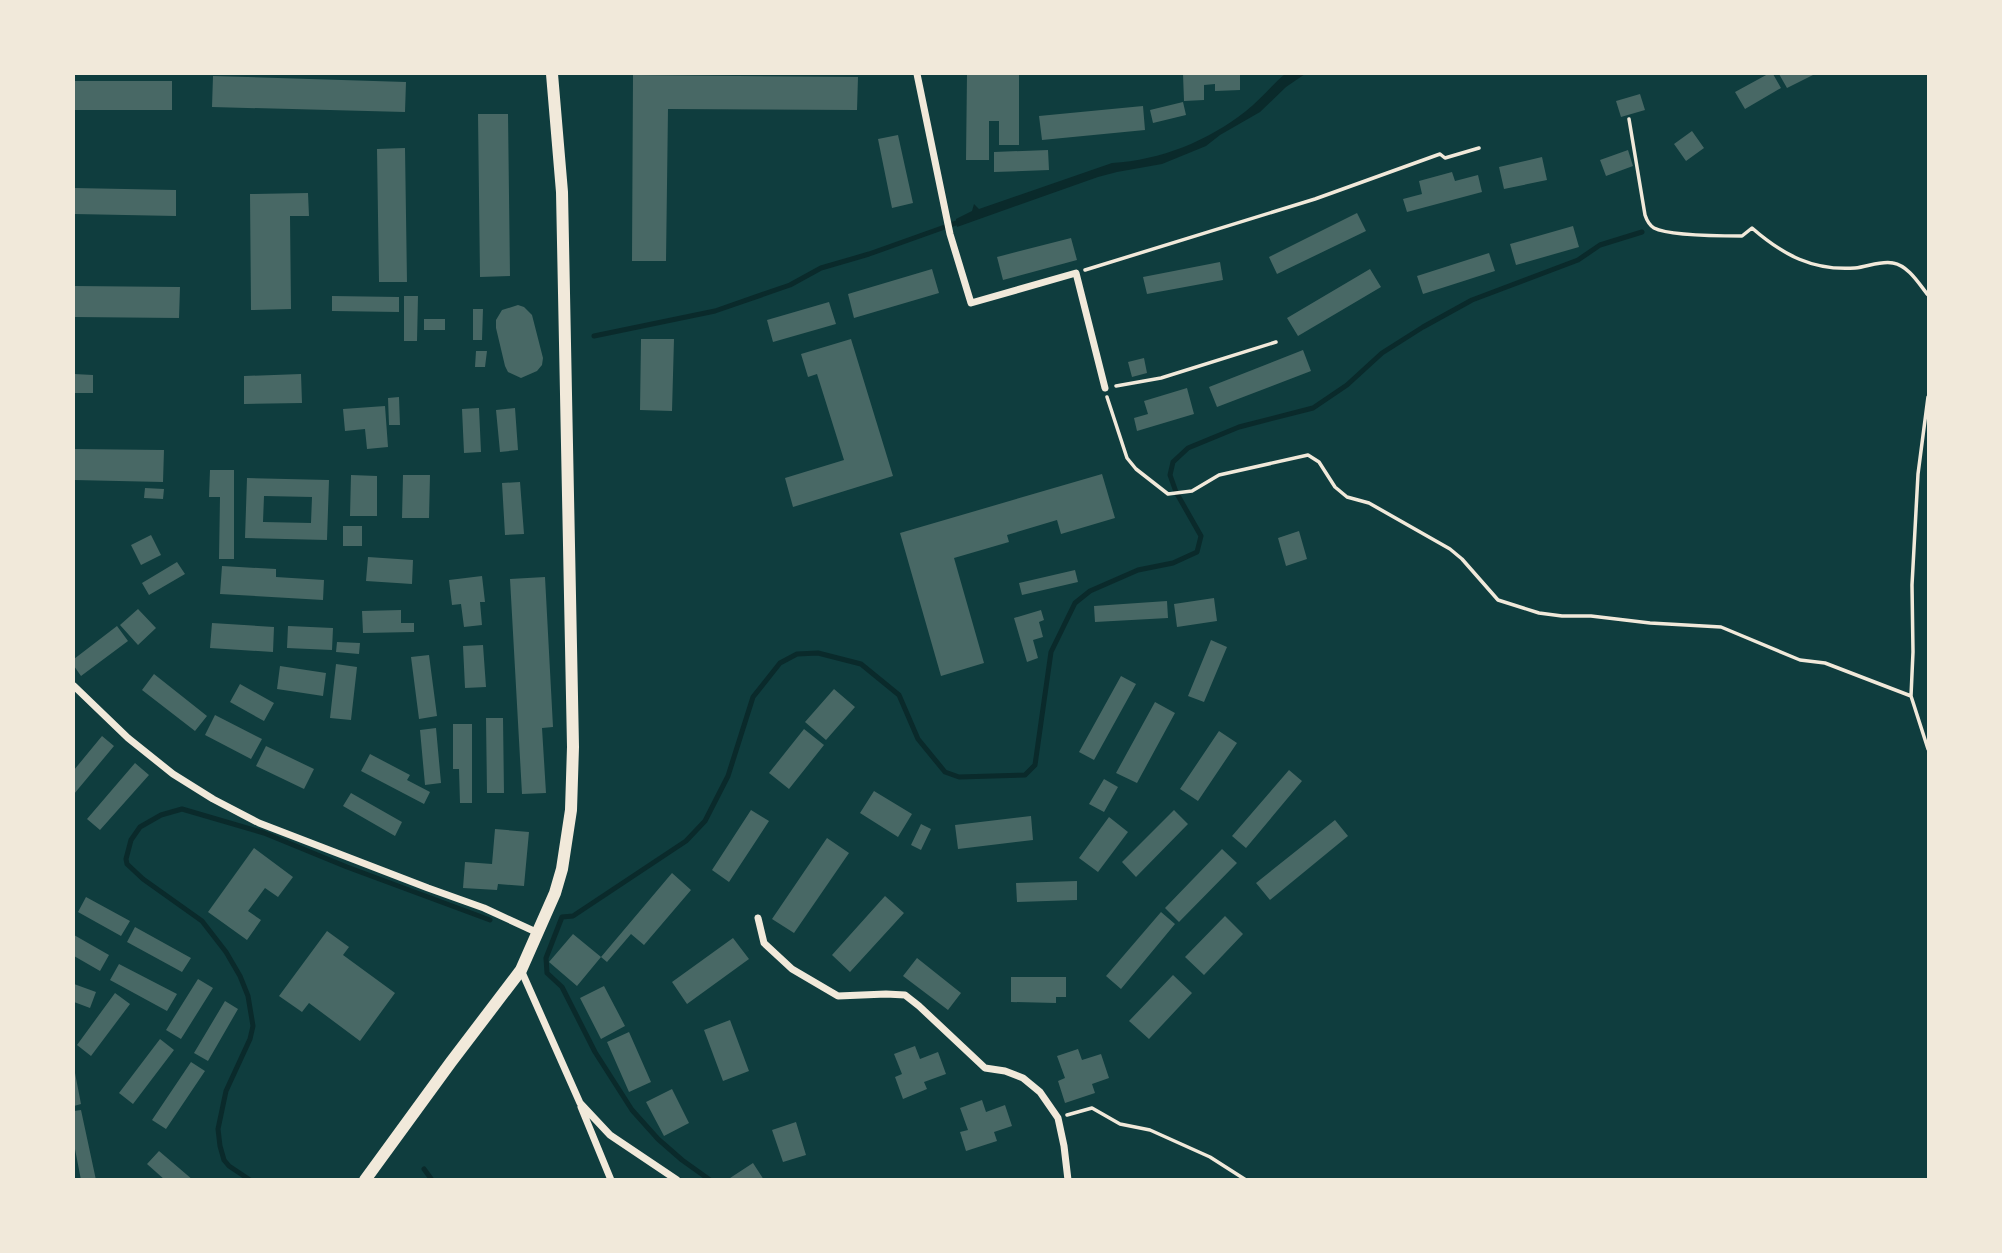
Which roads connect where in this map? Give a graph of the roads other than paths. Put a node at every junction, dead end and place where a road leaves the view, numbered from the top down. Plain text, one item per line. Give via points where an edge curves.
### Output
1 (552, 74) edge
2 (917, 74) edge
3 (1105, 388) road end
4 (74, 686) edge
5 (758, 918) dead end
6 (536, 932) junction
7 (521, 970) junction
8 (580, 1104) junction
9 (365, 1180) edge
10 (611, 1180) edge
11 (677, 1180) edge
12 (1068, 1180) edge

1 - 6 street via 562,192 573,780 562,869
2 - 3 street via 950,234 971,303 1076,273
4 - 6 street via 128,738 212,799 260,823
5 - 12 street via 764,943 792,969 838,996 905,995 985,1068 1023,1078 1040,1092 1058,1118
6 - 7 street
7 - 8 street
7 - 9 street
8 - 10 street
8 - 11 street via 610,1135

